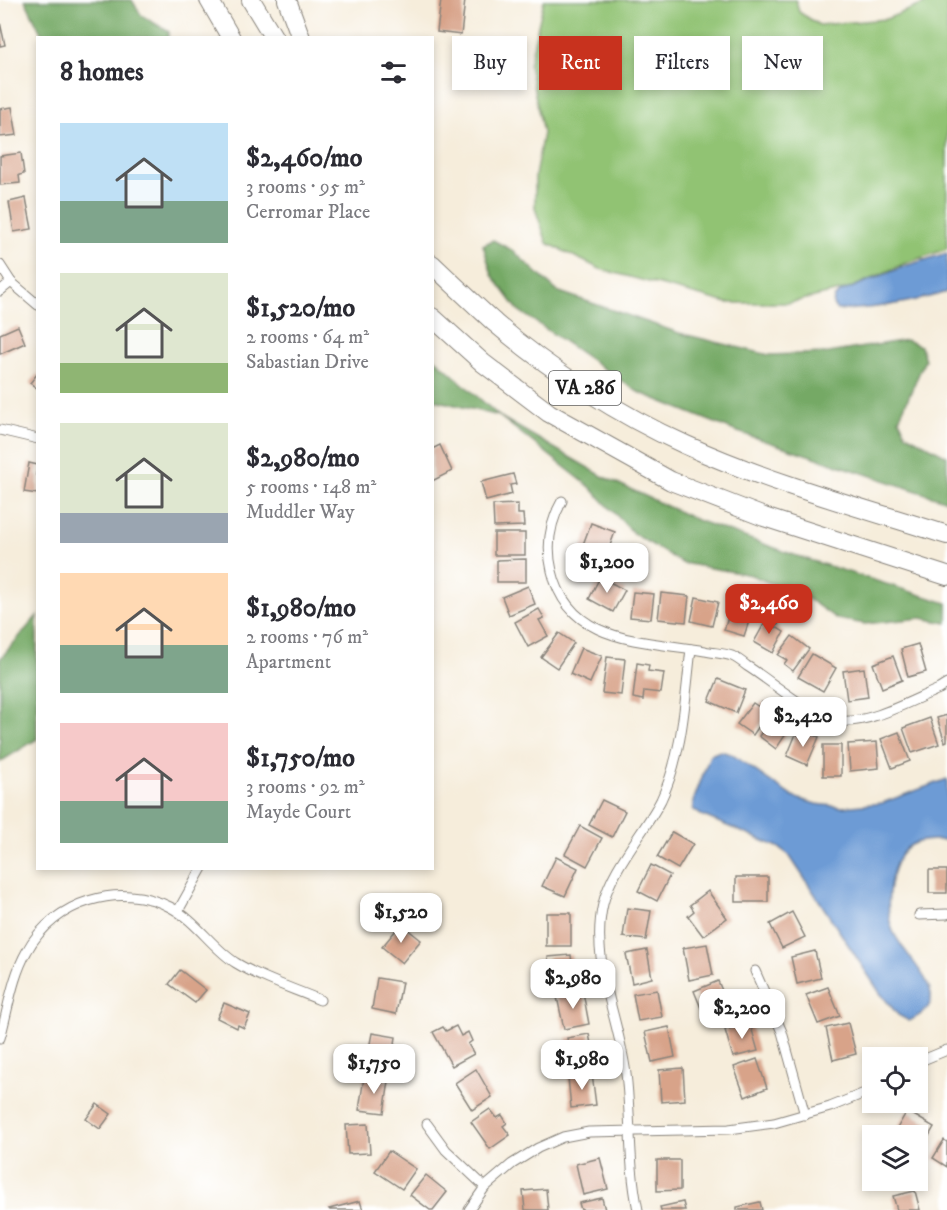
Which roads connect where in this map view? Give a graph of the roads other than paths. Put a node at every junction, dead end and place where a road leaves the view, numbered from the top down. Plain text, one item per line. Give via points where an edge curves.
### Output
1 (209, 0) edge
2 (251, 0) edge
3 (287, 0) edge
4 (230, 36) edge
5 (273, 36) edge
6 (300, 36) edge
7 (0, 266) edge
8 (434, 266) edge
9 (11, 282) junction
10 (0, 291) edge
11 (36, 303) edge
12 (434, 319) edge
13 (0, 430) edge
14 (36, 439) edge
15 (562, 501) dead end
16 (947, 536) edge
17 (947, 576) edge
18 (691, 648) junction
19 (947, 684) edge
20 (201, 870) edge
21 (178, 911) junction
22 (947, 914) edge
23 (919, 915) dead end
24 (756, 971) dead end
25 (320, 1000) dead end
26 (0, 1038) edge
27 (947, 1050) edge
28 (928, 1058) edge
29 (862, 1094) edge
30 (805, 1115) junction
31 (427, 1124) dead end
32 (629, 1130) junction
33 (484, 1187) junction
34 (469, 1210) edge
35 (638, 1210) edge

1 - 4 highway
2 - 5 highway
3 - 6 highway
7 - 9 street
8 - 16 highway, VA 286 via 544,361 616,409 684,445 760,475
9 - 10 street
9 - 11 street
12 - 17 highway, VA 286 via 549,414 671,481
13 - 14 street
15 - 18 street via 552,519 550,562 564,601 580,619 602,632
18 - 19 street via 732,656 821,716 839,721 870,717
18 - 32 street via 674,767 661,800 615,876 604,902 599,929 600,956 627,1082
20 - 21 street
21 - 25 street via 234,962
21 - 26 street via 147,899 121,896 92,900 63,912 27,950
22 - 23 street
24 - 30 street via 782,1032
27 - 28 street
29 - 30 street
30 - 32 street via 729,1129
31 - 33 street via 446,1150
32 - 33 street via 563,1137 512,1164
32 - 35 street
33 - 34 street

